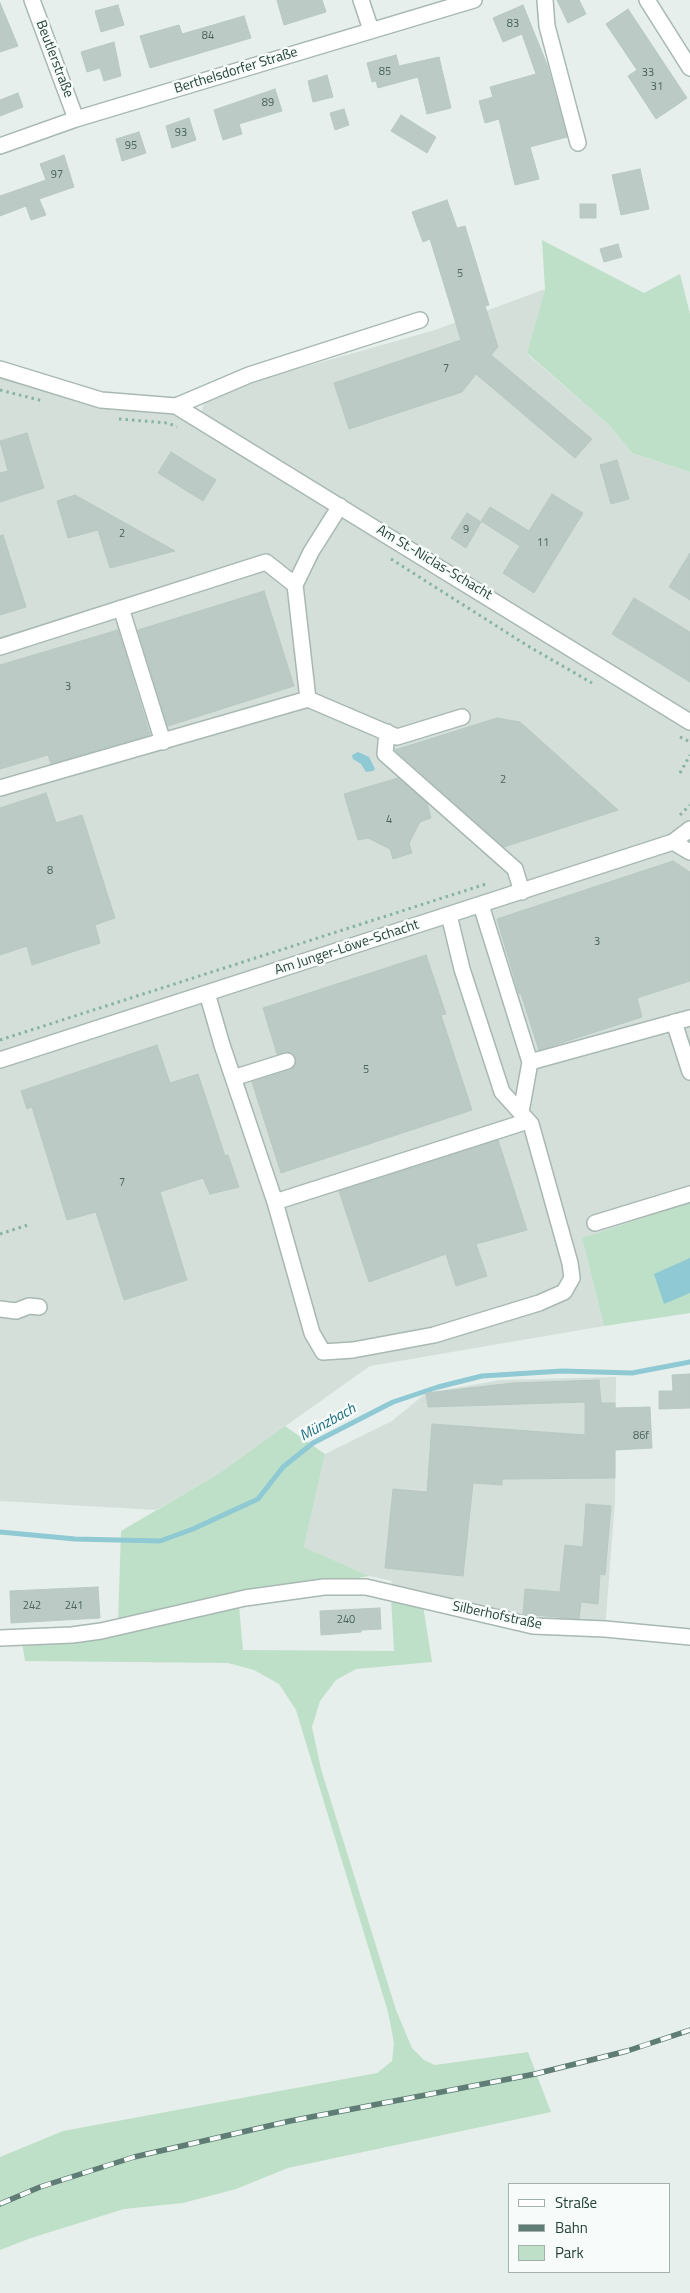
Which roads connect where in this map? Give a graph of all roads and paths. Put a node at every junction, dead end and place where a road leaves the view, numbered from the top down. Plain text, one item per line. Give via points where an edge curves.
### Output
1 (32, 0) edge
2 (361, 0) edge
3 (474, 0) edge
4 (545, 0) edge
5 (647, 0) edge
6 (455, 3) edge
7 (371, 30) junction
8 (690, 68) edge
9 (76, 118) junction
10 (578, 143) dead end
11 (0, 146) edge
12 (420, 320) dead end
13 (0, 370) edge
14 (176, 406) junction
15 (117, 419) dead end
16 (186, 431) dead end
17 (340, 506) junction
18 (388, 557) dead end
19 (294, 585) junction
20 (122, 608) junction
21 (0, 647) edge
22 (599, 687) dead end
23 (308, 699) junction
24 (462, 717) dead end
25 (690, 722) edge
26 (387, 732) junction
27 (674, 732) dead end
28 (163, 742) junction
29 (690, 742) edge
30 (690, 755) edge
31 (680, 773) dead end
32 (0, 788) edge
33 (690, 805) edge
34 (677, 818) dead end
35 (690, 829) edge
36 (673, 842) junction
37 (690, 852) edge
38 (516, 874) junction
39 (522, 892) junction
40 (481, 905) junction
41 (448, 915) junction
42 (207, 993) junction
43 (690, 1018) edge
44 (674, 1022) junction
45 (0, 1040) edge
46 (0, 1060) edge
47 (287, 1061) dead end
48 (530, 1062) junction
49 (690, 1072) edge
50 (233, 1078) junction
51 (525, 1116) junction
52 (690, 1194) edge
53 (275, 1202) junction
54 (595, 1223) dead end
55 (28, 1225) dead end
56 (0, 1234) edge
57 (39, 1307) dead end
58 (0, 1309) edge
59 (690, 1637) edge
60 (0, 1638) edge

1 - 9 street, Beutlerstraße
2 - 7 street
3 - 6 street, Berthelsdorfer Straße
4 - 10 street via 547,26
5 - 8 street
6 - 7 street, Berthelsdorfer Straße
7 - 9 street, Berthelsdorfer Straße
9 - 11 street, Berthelsdorfer Straße
12 - 14 street, Am St.-Niclas-Schacht via 249,375
13 - 14 street, Am St.-Niclas-Schacht via 101,400
14 - 17 street, Am St.-Niclas-Schacht
15 - 16 path via 168,423
17 - 19 street
17 - 25 street, Am St.-Niclas-Schacht
18 - 22 path
19 - 20 street via 266,562
19 - 23 street
20 - 21 street
20 - 28 street
23 - 26 street
23 - 28 street
24 - 26 street via 397,737
26 - 38 street via 385,754 515,869
27 - 29 path
28 - 32 street via 115,762
30 - 31 path
33 - 34 path
35 - 36 street, Am Junger-Löwe-Schacht
36 - 37 street
36 - 39 street, Am Junger-Löwe-Schacht
38 - 39 street
38 - 45 path
39 - 40 street, Am Junger-Löwe-Schacht
40 - 41 street, Am Junger-Löwe-Schacht
40 - 48 street
41 - 42 street, Am Junger-Löwe-Schacht
41 - 51 street via 502,1092
42 - 46 street, Am Junger-Löwe-Schacht
42 - 50 street
43 - 44 street
44 - 48 street
44 - 49 street
47 - 50 street
48 - 51 street
50 - 53 street
51 - 53 street
51 - 53 street via 539,1147 572,1278 564,1292 539,1304 434,1335 323,1352 312,1333
52 - 54 street
55 - 56 path
57 - 58 street via 29,1306 16,1311
59 - 60 street, Silberhofstraße via 533,1626 366,1587 324,1587 245,1598 72,1635

